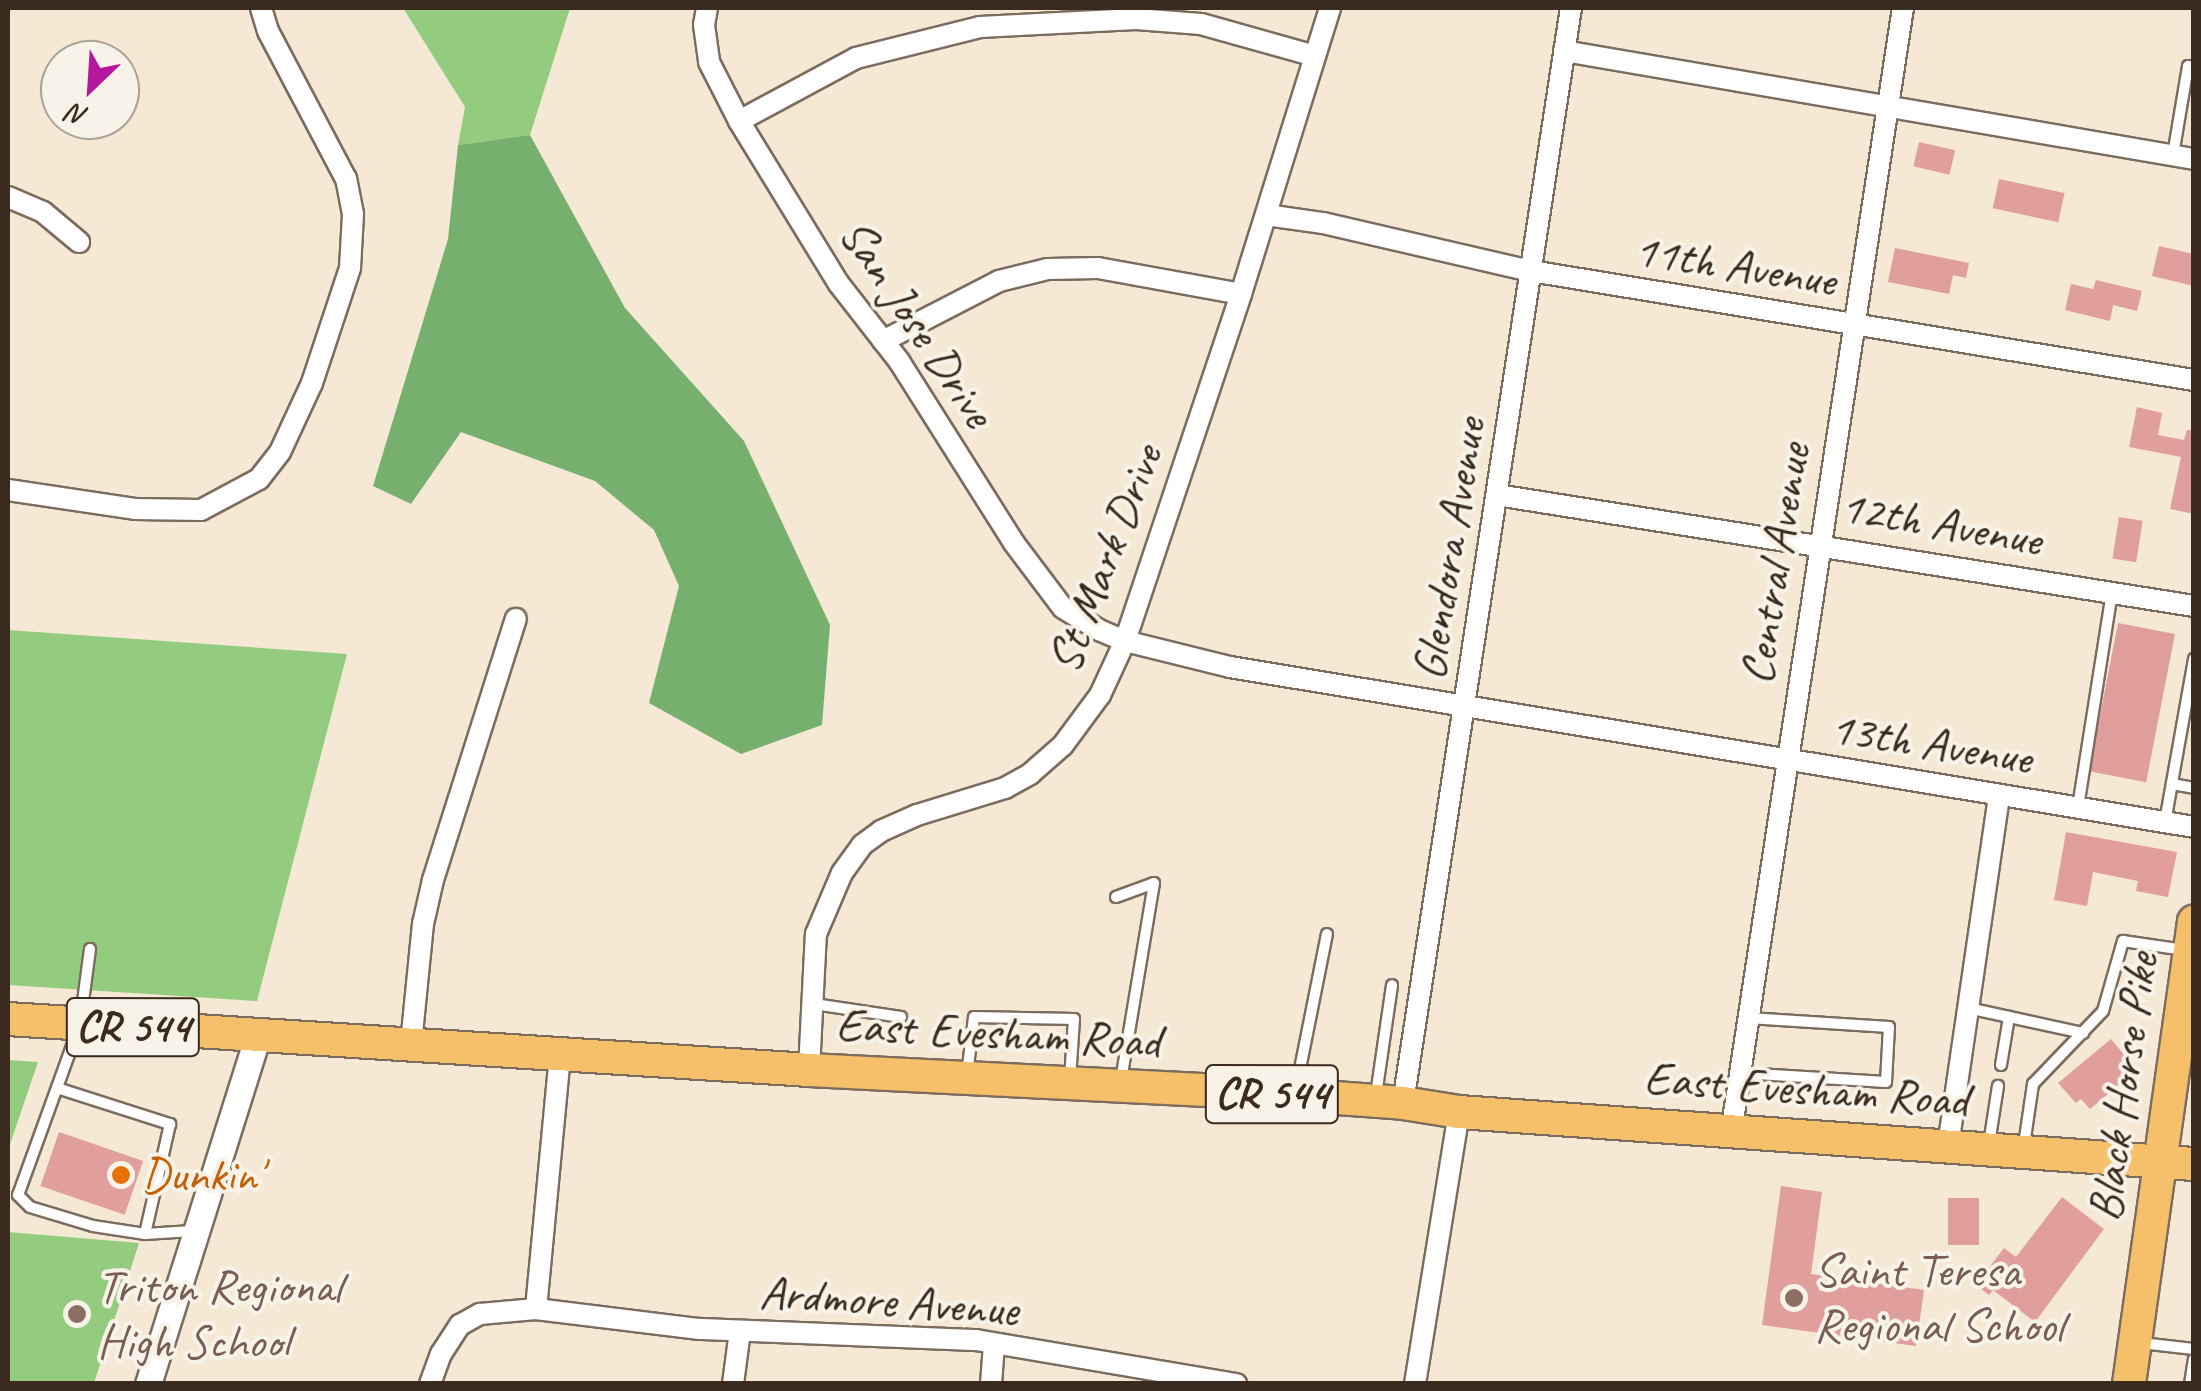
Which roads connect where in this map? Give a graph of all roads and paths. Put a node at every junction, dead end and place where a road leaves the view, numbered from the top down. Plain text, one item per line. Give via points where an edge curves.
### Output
1 (261, 8) edge
2 (707, 8) edge
3 (1330, 8) edge
4 (1571, 8) edge
5 (1903, 8) edge
6 (1564, 51) junction
7 (1315, 56) junction
8 (2194, 67) edge
9 (1887, 108) junction
10 (739, 121) junction
11 (2183, 157) edge
12 (8, 197) edge
13 (1266, 216) junction
14 (79, 242) dead end
15 (1531, 271) junction
16 (1241, 294) junction
17 (1852, 325) junction
18 (883, 340) junction
19 (2194, 380) edge
20 (8, 490) edge
21 (1497, 495) junction
22 (1819, 543) junction
23 (2112, 592) junction
24 (2194, 606) edge
25 (516, 618) dead end
26 (1125, 641) junction
27 (2194, 659) edge
28 (1465, 707) junction
29 (1786, 761) junction
30 (2172, 784) junction
31 (2194, 788) edge
32 (1999, 796) junction
33 (2078, 807) junction
34 (2165, 822) junction
35 (2194, 827) edge
36 (1116, 897) dead end
37 (1327, 934) dead end
38 (90, 949) dead end
39 (2191, 959) edge
40 (1392, 986) dead end
41 (814, 1004) junction
42 (1968, 1008) junction
43 (900, 1017) dead end
44 (2009, 1017) junction
45 (1748, 1018) junction
46 (8, 1019) edge
47 (80, 1024) junction
48 (258, 1034) junction
49 (2083, 1034) junction
50 (411, 1044) junction
51 (560, 1054) junction
52 (2002, 1065) dead end
53 (810, 1070) junction
54 (1740, 1073) junction
55 (967, 1079) junction
56 (1070, 1084) junction
57 (1998, 1086) dead end
58 (1120, 1087) junction
59 (57, 1088) junction
60 (1295, 1095) junction
61 (1389, 1102) junction
62 (1459, 1112) junction
63 (1731, 1133) junction
64 (1948, 1146) junction
65 (1988, 1148) junction
66 (2024, 1151) junction
67 (2178, 1162) edge
68 (196, 1231) junction
69 (145, 1234) junction
70 (536, 1309) junction
71 (740, 1331) junction
72 (2135, 1343) junction
73 (994, 1344) junction
74 (2194, 1349) edge
75 (2194, 1358) edge
76 (148, 1384) edge
77 (430, 1384) edge
78 (733, 1384) edge
79 (991, 1384) edge
80 (1236, 1384) edge
81 (1416, 1384) edge
82 (2129, 1384) edge
83 (2190, 1384) edge

1 - 20 street via 346,179 354,214 350,268 312,383 280,452 259,478 201,510 136,509
2 - 10 street, San Jose Drive via 709,62
3 - 7 street, St Mark Drive
4 - 6 street, Glendora Avenue
5 - 9 street, Central Avenue
6 - 9 street
6 - 15 street, Glendora Avenue
7 - 10 street via 1201,24 1136,18 980,27 856,58
7 - 13 street, St Mark Drive
8 - 11 lane via 2188,66
9 - 11 street
9 - 17 street, Central Avenue
10 - 18 street, San Jose Drive via 839,284
12 - 14 street via 43,212
13 - 15 street, 11th Avenue
13 - 16 street, St Mark Drive
15 - 17 street, 11th Avenue
15 - 21 street, Glendora Avenue
16 - 18 street via 1098,268 1048,269 1000,282
16 - 26 street, St Mark Drive
17 - 19 street, 11th Avenue
17 - 22 street, Central Avenue
18 - 26 street, San Jose Drive via 1063,608
21 - 22 street, 12th Avenue
21 - 28 street, Glendora Avenue
22 - 23 street, 12th Avenue
22 - 29 street, Central Avenue
23 - 24 street, 12th Avenue
23 - 33 lane
25 - 50 street via 434,880
26 - 28 street, 13th Avenue via 1230,667
26 - 41 street, St Mark Drive via 1100,695 1063,745 1030,774 881,830 862,845 816,934
27 - 30 lane
28 - 29 street, 13th Avenue
28 - 61 street, Glendora Avenue
29 - 32 street, 13th Avenue
29 - 45 street, Central Avenue
30 - 31 lane
30 - 34 lane
32 - 33 street, 13th Avenue
32 - 42 street
33 - 34 street, 13th Avenue
34 - 35 street, 13th Avenue
36 - 58 lane via 1154,883
37 - 60 lane
38 - 47 lane
39 - 49 lane via 2124,942 2103,1011
39 - 67 main road, Black Horse Pike
40 - 61 lane
41 - 43 lane
41 - 53 street, St Mark Drive
42 - 44 lane
42 - 64 street
44 - 49 lane
44 - 52 lane
45 - 54 street, Central Avenue
45 - 54 lane via 1888,1028 1886,1082
46 - 47 main road, East Evesham Road / CR 544
47 - 48 main road, East Evesham Road / CR 544
47 - 59 lane
48 - 50 main road, East Evesham Road / CR 544
48 - 68 street
49 - 66 lane via 2032,1084
50 - 51 main road, East Evesham Road / CR 544
51 - 53 main road, East Evesham Road / CR 544
51 - 70 street
53 - 55 main road, East Evesham Road / CR 544
54 - 63 street, Central Avenue
55 - 56 main road, East Evesham Road / CR 544
55 - 56 lane via 974,1017 1074,1019
56 - 58 main road, East Evesham Road / CR 544
57 - 65 lane
58 - 60 main road, East Evesham Road / CR 544
59 - 69 lane via 170,1124
59 - 69 lane via 18,1195 30,1206 93,1226
60 - 61 main road, East Evesham Road / CR 544
61 - 62 main road, East Evesham Road / CR 544
62 - 63 main road, East Evesham Road / CR 544
62 - 81 street
63 - 64 main road, East Evesham Road / CR 544
64 - 65 main road, East Evesham Road / CR 544
65 - 66 main road, East Evesham Road / CR 544
66 - 67 main road, East Evesham Road / CR 544
67 - 72 main road, Black Horse Pike
68 - 69 lane
68 - 76 street
70 - 71 street, Ardmore Avenue
70 - 77 street, Ardmore Avenue via 480,1314 460,1325
71 - 73 street, Ardmore Avenue
71 - 78 street
72 - 74 lane
72 - 82 main road, Black Horse Pike
73 - 79 street
73 - 80 street, Ardmore Avenue
75 - 83 lane

